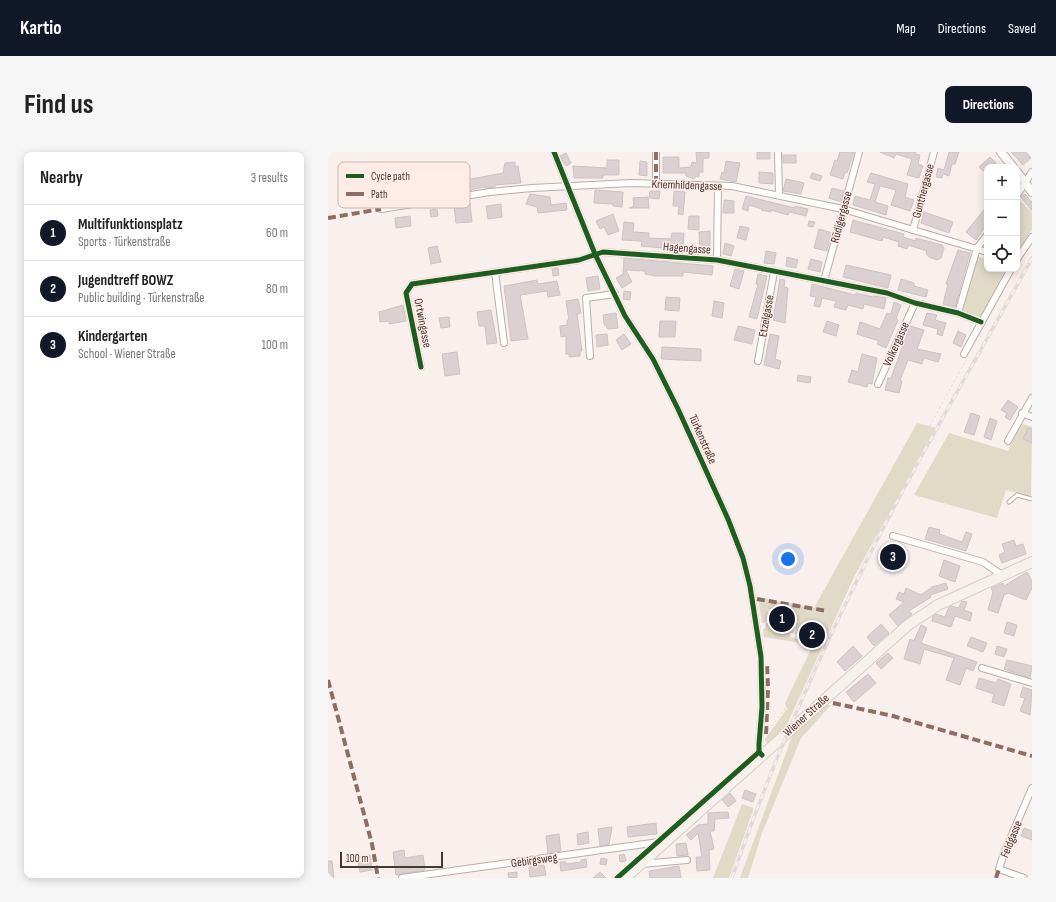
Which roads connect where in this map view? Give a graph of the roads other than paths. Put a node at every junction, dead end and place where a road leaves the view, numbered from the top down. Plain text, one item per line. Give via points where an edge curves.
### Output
1 (554, 152) edge
2 (656, 152) edge
3 (778, 152) edge
4 (859, 152) edge
5 (934, 152) edge
6 (1001, 152) edge
7 (1011, 164) edge
8 (1032, 172) edge
9 (1020, 176) edge
10 (1026, 183) junction
11 (656, 184) junction
12 (567, 186) junction
13 (718, 186) junction
14 (1020, 190) edge
15 (1032, 192) edge
16 (470, 195) edge
17 (779, 195) junction
18 (386, 208) edge
19 (380, 209) dead end
20 (843, 209) junction
21 (913, 230) junction
22 (986, 236) edge
23 (1032, 237) edge
24 (977, 248) junction
25 (984, 251) edge
26 (595, 254) junction
27 (1020, 255) edge
28 (718, 260) junction
29 (495, 272) junction
30 (774, 272) junction
31 (1009, 272) edge
32 (824, 281) junction
33 (412, 284) joint
34 (615, 294) junction
35 (915, 303) junction
36 (958, 313) junction
37 (981, 322) junction
38 (504, 343) dead end
39 (964, 354) road end
40 (590, 356) dead end
41 (758, 361) dead end
42 (421, 367) dead end
43 (878, 384) dead end
44 (1032, 398) edge
45 (1022, 413) junction
46 (1032, 417) edge
47 (1008, 441) dead end
48 (1032, 499) edge
49 (1009, 502) dead end
50 (893, 536) dead end
51 (1032, 562) edge
52 (1002, 575) junction
53 (982, 668) dead end
54 (1032, 683) edge
55 (762, 755) junction
56 (1032, 788) edge
57 (666, 841) junction
58 (687, 860) dead end
59 (640, 864) junction
60 (402, 878) edge
61 (625, 878) edge
62 (1024, 878) edge

1 - 12 street, Türkenstraße
2 - 11 street
3 - 17 street
4 - 20 street, Rüdigergasse
5 - 21 street, Gunthergasse
6 - 7 street
8 - 10 street
9 - 10 street
10 - 14 street
10 - 15 street
11 - 12 street, Kriemhildengasse
11 - 13 street, Kriemhildengasse
12 - 16 street, Kriemhildengasse
12 - 26 street, Türkenstraße
13 - 17 street, Kriemhildengasse via 732,186
13 - 28 street
17 - 20 street, Kriemhildengasse
18 - 19 street, Kriemhildengasse
20 - 21 street, Kriemhildengasse
20 - 32 street, Rüdigergasse
21 - 24 street, Kriemhildengasse
22 - 24 street
23 - 27 street
24 - 25 street, Kriemhildengasse
24 - 36 street
26 - 28 street, Hagengasse via 603,252
26 - 29 street, Hagengasse via 579,260
26 - 34 street, Türkenstraße
28 - 30 street, Hagengasse
29 - 33 street, Hagengasse
29 - 38 street
30 - 32 street, Hagengasse
30 - 41 street, Etzelgasse
31 - 37 street
32 - 35 street, Hagengasse via 887,293
33 - 42 street, Ortwingasse via 406,293
34 - 40 street via 586,298
34 - 55 street, Türkenstraße via 625,316 653,359 678,409 743,558 754,610 760,657 762,707 759,752
35 - 36 street, Hagengasse
35 - 43 street, Volkergasse
36 - 37 street, Hagengasse
37 - 39 street
44 - 45 street
45 - 46 street
45 - 47 street
48 - 49 lane via 1017,495
50 - 52 street via 983,562
51 - 52 main road, Wiener Straße
52 - 55 main road, Wiener Straße via 921,615
53 - 54 street
55 - 57 main road, Wiener Straße
56 - 62 street, Feldgasse via 999,869
57 - 59 main road, Wiener Straße
57 - 60 street, Gebirgsweg
58 - 59 street
59 - 61 main road, Wiener Straße

